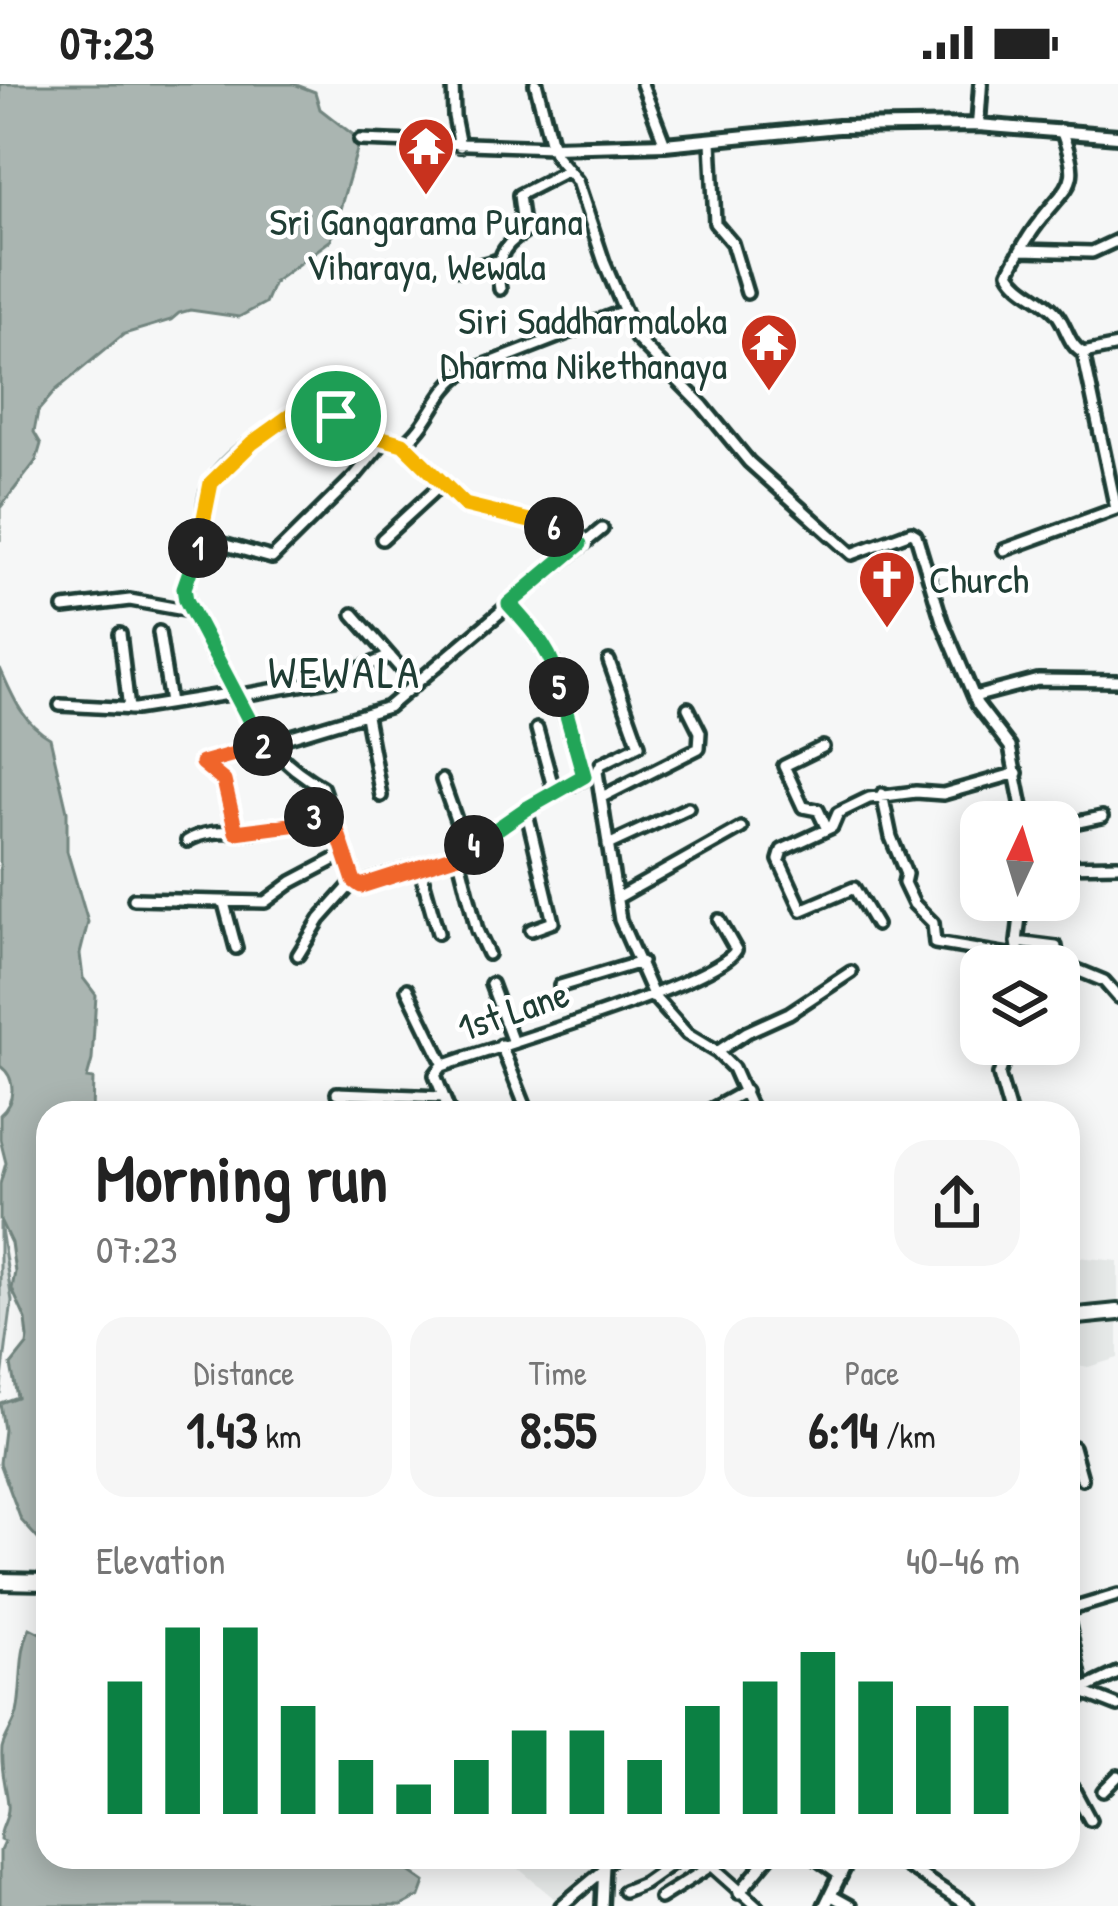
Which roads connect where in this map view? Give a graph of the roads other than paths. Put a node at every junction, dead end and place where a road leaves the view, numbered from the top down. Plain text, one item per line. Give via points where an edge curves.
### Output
1 (453, 84) edge
2 (536, 84) edge
3 (642, 84) edge
4 (981, 84) edge
5 (978, 125) junction
6 (1061, 130) junction
7 (1118, 136) edge
8 (360, 140) dead end
9 (712, 140) junction
10 (665, 144) junction
11 (460, 146) junction
12 (552, 147) junction
13 (568, 170) junction
14 (1118, 240) edge
15 (1022, 250) junction
16 (500, 260) junction
17 (461, 270) dead end
18 (500, 289) dead end
19 (747, 293) dead end
20 (625, 311) junction
21 (1118, 346) edge
22 (1083, 353) junction
23 (384, 442) junction
24 (403, 444) junction
25 (443, 483) junction
26 (602, 529) dead end
27 (201, 538) junction
28 (382, 539) dead end
29 (580, 544) junction
30 (1004, 550) dead end
31 (509, 604) junction
32 (64, 608) dead end
33 (190, 611) junction
34 (353, 614) dead end
35 (159, 632) dead end
36 (120, 634) dead end
37 (389, 656) junction
38 (609, 661) dead end
39 (1118, 681) edge
40 (416, 685) junction
41 (236, 694) junction
42 (974, 697) junction
43 (170, 703) junction
44 (60, 705) dead end
45 (688, 708) dead end
46 (129, 710) junction
47 (366, 716) junction
48 (538, 729) dead end
49 (266, 745) junction
50 (823, 746) dead end
51 (597, 772) junction
52 (1017, 773) junction
53 (584, 776) junction
54 (442, 780) dead end
55 (555, 794) junction
56 (882, 794) junction
57 (381, 796) dead end
58 (602, 796) junction
59 (1022, 801) edge
60 (688, 808) dead end
61 (330, 809) junction
62 (526, 809) junction
63 (1102, 817) dead end
64 (1080, 822) edge
65 (741, 828) dead end
66 (827, 830) junction
67 (236, 832) junction
68 (187, 841) dead end
69 (608, 845) junction
70 (462, 853) junction
71 (345, 854) junction
72 (419, 866) junction
73 (1080, 866) edge
74 (1118, 866) edge
75 (354, 881) junction
76 (617, 898) junction
77 (134, 899) dead end
78 (224, 903) junction
79 (718, 920) dead end
80 (1020, 921) edge
81 (876, 925) dead end
82 (531, 929) dead end
83 (438, 933) dead end
84 (1017, 942) junction
85 (1017, 945) edge
86 (236, 948) dead end
87 (960, 949) edge
88 (488, 954) dead end
89 (298, 955) dead end
90 (641, 962) junction
91 (851, 972) dead end
92 (491, 984) dead end
93 (560, 986) dead end
94 (407, 988) dead end
95 (654, 997) junction
96 (1118, 998) edge
97 (507, 1042) junction
98 (717, 1052) junction
99 (444, 1065) junction
100 (1002, 1065) edge
101 (746, 1091) junction
102 (443, 1097) junction
103 (341, 1101) edge
104 (445, 1101) edge
105 (524, 1101) edge
106 (727, 1101) edge
107 (749, 1101) edge
108 (1007, 1101) edge
109 (1118, 1312) edge
110 (1080, 1316) edge
111 (1080, 1472) edge
112 (1082, 1479) dead end
113 (0, 1581) edge
114 (36, 1582) edge
115 (1118, 1595) edge
116 (1080, 1606) edge
117 (1118, 1672) edge
118 (1080, 1685) edge
119 (1082, 1691) junction
120 (1118, 1706) edge
121 (1118, 1776) edge
122 (1103, 1791) dead end
123 (1080, 1801) edge
124 (1090, 1820) dead end
125 (664, 1869) edge
126 (706, 1869) edge
127 (714, 1869) edge
128 (759, 1869) edge
129 (832, 1869) edge
130 (845, 1869) edge
131 (911, 1869) edge
132 (604, 1871) joint
133 (842, 1876) junction
134 (624, 1891) dead end
135 (739, 1893) junction
136 (660, 1898) dead end
137 (829, 1901) edge
138 (561, 1906) edge
139 (602, 1906) edge
140 (757, 1906) edge
141 (850, 1906) edge
142 (968, 1906) edge

1 - 11 street
2 - 12 street
3 - 10 street
4 - 5 street
5 - 6 street
5 - 9 street via 779,130
6 - 7 street
6 - 15 street via 1073,174
8 - 11 street
9 - 10 street
9 - 19 street via 715,223 735,250
10 - 12 street
11 - 12 street
12 - 13 street
13 - 16 street via 521,191 524,233
13 - 20 street
14 - 15 street via 1092,252
15 - 22 street via 1010,278 1061,317
16 - 17 street
16 - 18 street
20 - 24 street via 460,375
20 - 42 street via 648,353 749,462 852,554 916,535
21 - 22 street
22 - 30 street via 1116,509
23 - 24 street
23 - 27 street via 272,558
23 - 27 street via 311,404 230,462 206,494
24 - 25 street
25 - 28 street
25 - 29 street via 465,505 554,527
26 - 29 street
27 - 33 street via 184,588
29 - 31 street
31 - 40 street
31 - 53 street via 553,661
32 - 33 street via 130,600
33 - 41 street
34 - 37 street
35 - 43 street
36 - 46 street
37 - 40 street
37 - 41 street via 335,679
38 - 51 street via 639,745
39 - 42 street via 1038,680
40 - 47 street
41 - 43 street
41 - 49 street
42 - 52 street via 1010,747
43 - 46 street
44 - 46 street
45 - 58 street via 699,748
47 - 49 street
47 - 57 street
48 - 55 street
49 - 61 street via 322,787
49 - 67 street via 202,763 224,781
50 - 66 street via 784,766 803,807 818,810
51 - 53 street
51 - 58 street
52 - 56 street via 943,794
52 - 59 street
53 - 55 street
54 - 70 street
55 - 62 street
56 - 66 street via 838,813
56 - 87 street via 914,904 933,922 935,943
58 - 69 street
60 - 69 street
61 - 67 street via 298,824
61 - 71 street
62 - 70 street
62 - 82 street via 553,922
63 - 64 street
65 - 76 street
66 - 81 street via 778,854 789,886 805,910 854,888
67 - 68 street
69 - 76 street
70 - 72 street
70 - 88 street
71 - 75 street
71 - 78 street via 265,902
72 - 75 street via 361,886
72 - 83 street
73 - 74 street
75 - 89 street
76 - 90 street
77 - 78 street
78 - 86 street
79 - 95 street, 1st Lane via 736,950 732,958
80 - 84 street
84 - 85 street
84 - 96 street via 1056,947 1058,962 1104,981
90 - 93 street
90 - 95 street
91 - 98 street
92 - 97 street
94 - 99 street
95 - 97 street, 1st Lane
95 - 98 street via 687,1034
97 - 99 street, 1st Lane
97 - 105 street
98 - 101 street
99 - 102 street, 1st Lane via 436,1076
100 - 108 street
101 - 106 street
101 - 107 street
102 - 103 street via 338,1093
102 - 104 street, 1st Lane
109 - 110 main road
111 - 112 street
113 - 114 main road
115 - 116 street
117 - 119 street
118 - 119 street
119 - 120 street
121 - 122 street
123 - 124 street
125 - 134 street
126 - 136 street
127 - 135 street
128 - 135 street
129 - 133 street
130 - 133 street
131 - 142 street
132 - 138 street
132 - 139 street
133 - 137 street
135 - 140 street
137 - 141 street

